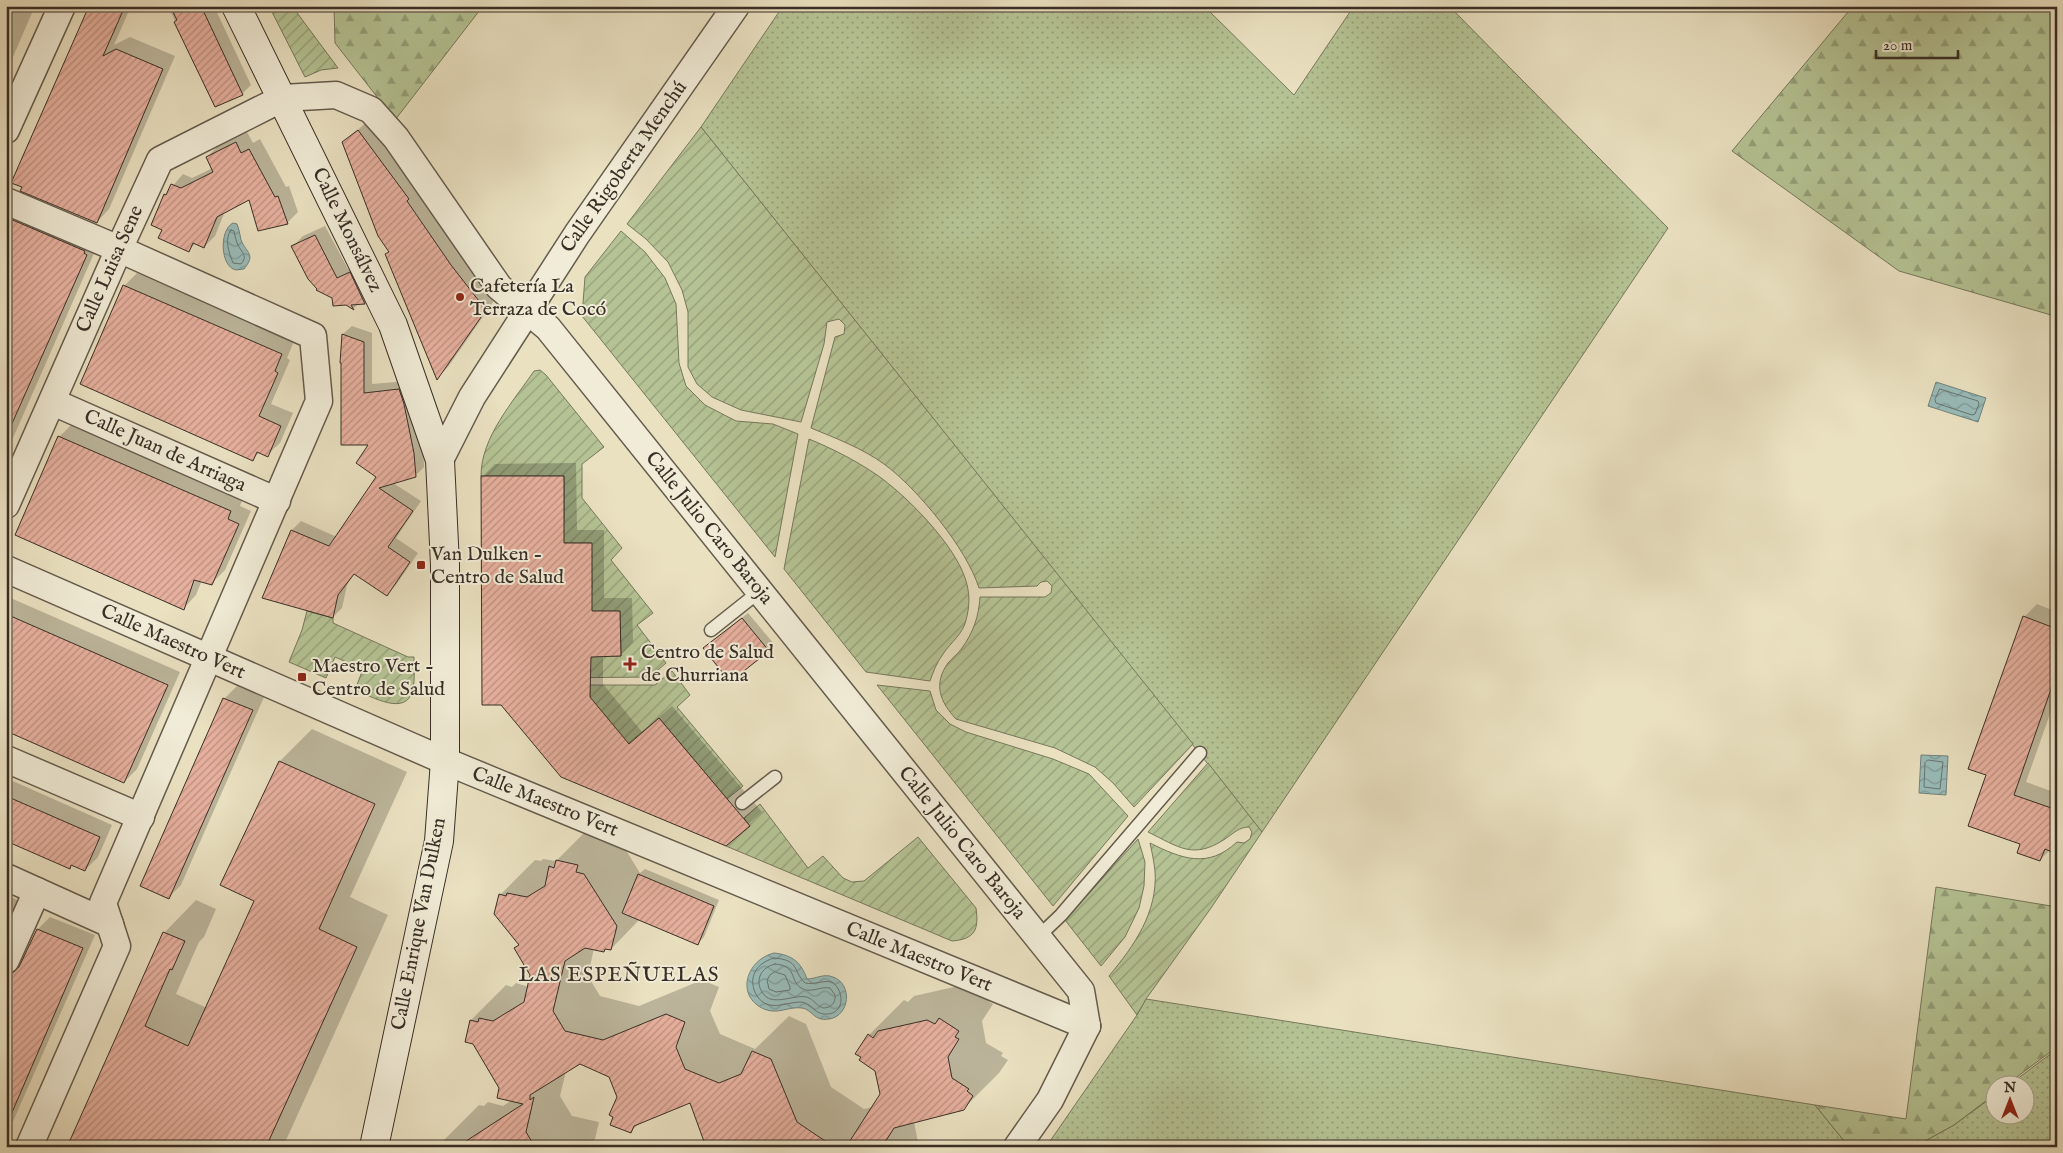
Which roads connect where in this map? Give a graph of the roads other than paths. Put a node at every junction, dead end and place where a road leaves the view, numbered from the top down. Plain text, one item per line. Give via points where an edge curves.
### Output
1 (62, 6) edge
2 (236, 6) edge
3 (736, 6) edge
4 (283, 98) junction
5 (6, 130) edge
6 (6, 201) edge
7 (119, 248) junction
8 (528, 311) junction
9 (52, 402) junction
10 (440, 460) junction
11 (277, 501) junction
12 (6, 505) edge
13 (6, 569) edge
14 (760, 591) junction
15 (712, 630) dead end
16 (208, 658) junction
17 (1200, 753) dead end
18 (6, 759) edge
19 (445, 761) junction
20 (775, 777) dead end
21 (742, 803) dead end
22 (142, 817) junction
23 (6, 877) edge
24 (37, 891) junction
25 (110, 924) junction
26 (1038, 937) junction
27 (6, 960) edge
28 (1087, 1026) junction
29 (29, 1147) edge
30 (374, 1147) edge
31 (1017, 1147) edge

1 - 5 street
2 - 4 street, Calle Monsálvez
3 - 8 street, Calle Rigoberta Menchú via 586,221
4 - 7 street, Calle Luisa Sene via 160,160
4 - 8 street, Calle Julio Caro Baroja via 336,95 371,110 396,138 499,288
4 - 10 street, Calle Monsálvez via 393,324
6 - 7 street
7 - 9 street, Calle Luisa Sene
7 - 11 street via 313,336 319,402
8 - 10 street, Calle Rigoberta Menchú via 472,397
8 - 14 street, Calle Julio Caro Baroja via 548,328
9 - 11 street, Calle Juan de Arriaga
9 - 12 street, Calle Luisa Sene
10 - 19 street, Calle Enrique Van Dulken via 445,565
11 - 16 street
13 - 16 street, Calle Maestro Vert
14 - 15 lane
14 - 26 street, Calle Julio Caro Baroja
16 - 19 street, Calle Maestro Vert
16 - 22 street
17 - 26 lane
18 - 22 street
19 - 28 street, Calle Maestro Vert
19 - 30 street, Calle Enrique Van Dulken via 439,841
20 - 21 lane
22 - 25 street via 103,903
23 - 24 street
24 - 25 street
24 - 27 street
25 - 29 street via 118,946
26 - 28 street, Calle Julio Caro Baroja via 1081,991
28 - 31 street via 1050,1100

